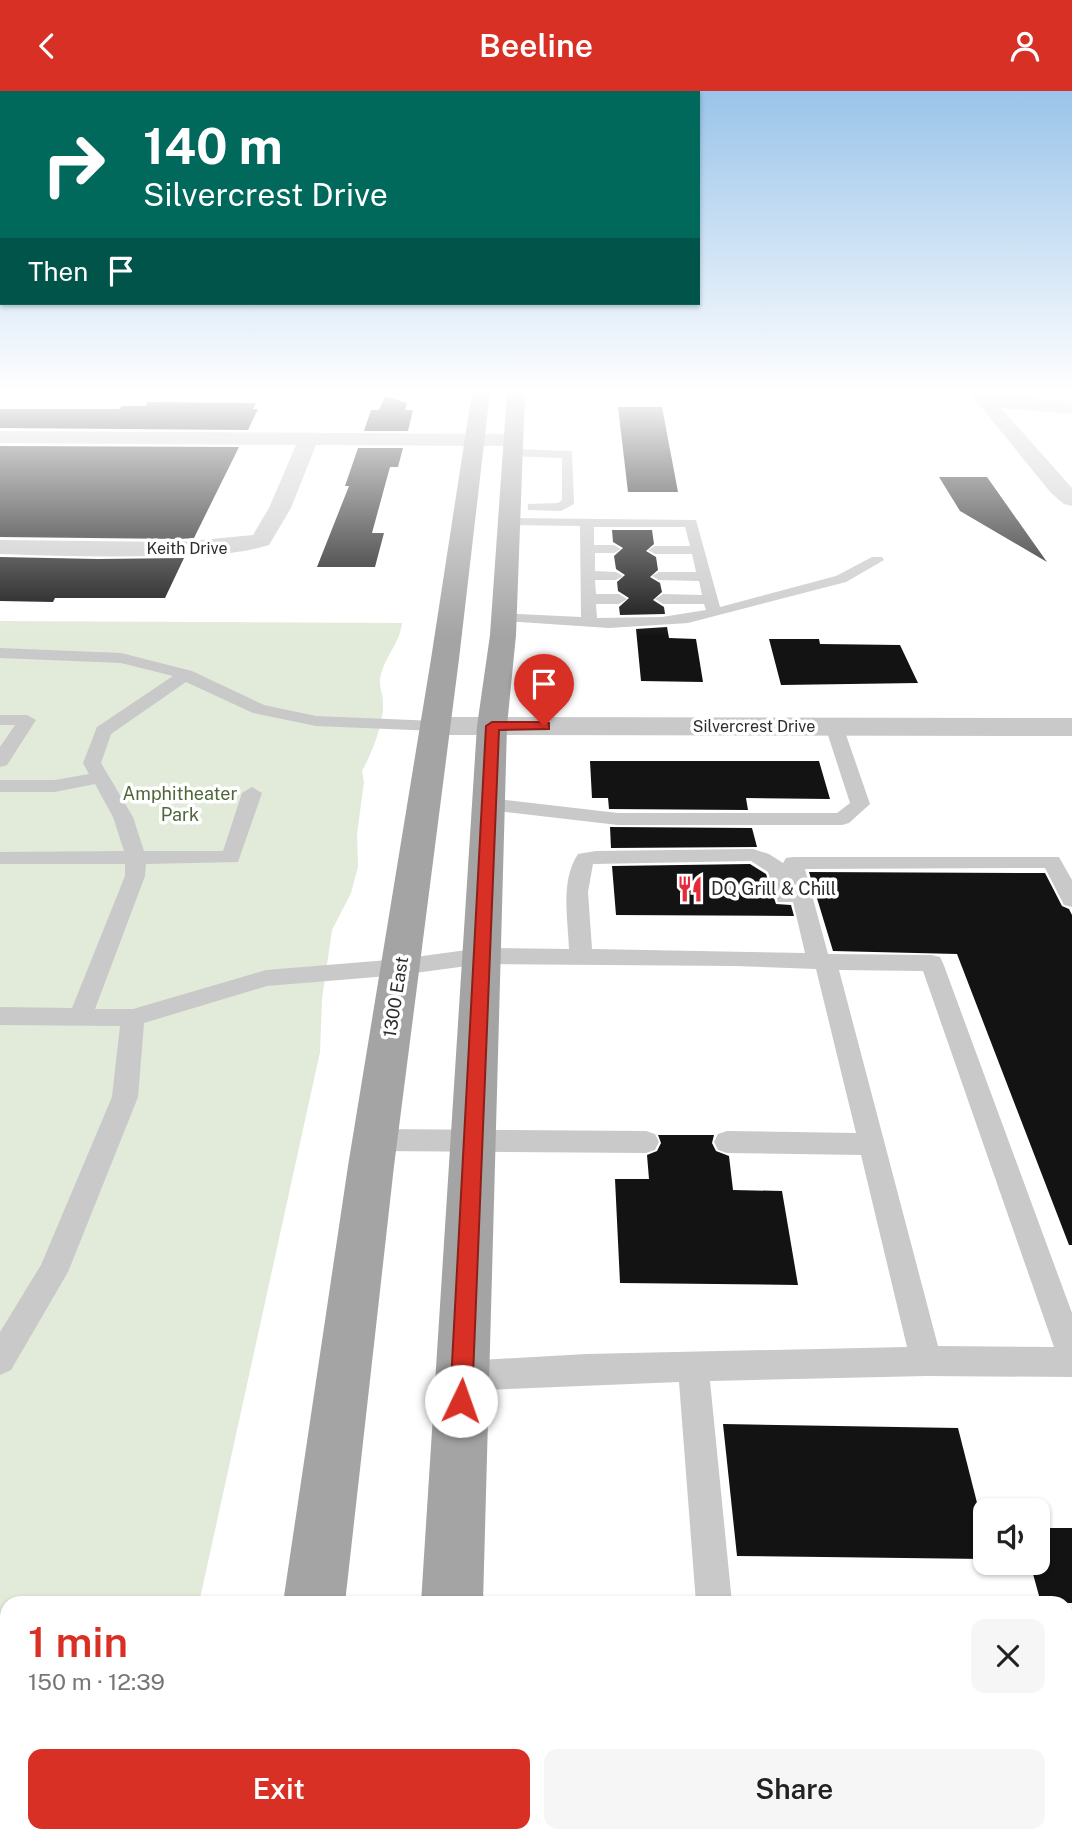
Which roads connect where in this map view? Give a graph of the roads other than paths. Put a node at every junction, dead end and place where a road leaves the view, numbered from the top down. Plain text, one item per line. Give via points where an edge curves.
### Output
1 (293, 474) edge
2 (470, 474) edge
3 (510, 474) edge
4 (568, 474) edge
5 (1047, 474) edge
6 (1072, 499) edge
7 (508, 515) junction
8 (613, 543) dead end
9 (654, 543) dead end
10 (696, 543) junction
11 (0, 547) edge
12 (877, 560) dead end
13 (588, 562) junction
14 (707, 589) junction
15 (504, 616) junction
16 (589, 622) junction
17 (0, 653) edge
18 (186, 675) junction
19 (0, 720) edge
20 (436, 726) junction
21 (492, 726) junction
22 (834, 726) junction
23 (1072, 727) edge
24 (0, 761) edge
25 (100, 777) junction
26 (0, 786) edge
27 (252, 793) dead end
28 (489, 804) junction
29 (137, 856) junction
30 (0, 858) edge
31 (1072, 900) edge
32 (482, 956) junction
33 (581, 956) junction
34 (816, 962) junction
35 (400, 967) junction
36 (0, 1016) edge
37 (80, 1017) junction
38 (133, 1018) junction
39 (375, 1140) junction
40 (474, 1141) junction
41 (646, 1142) dead end
42 (727, 1142) dead end
43 (872, 1144) junction
44 (1067, 1324) edge
45 (1072, 1355) edge
46 (0, 1360) edge
47 (926, 1361) junction
48 (1072, 1362) edge
49 (694, 1367) junction
50 (462, 1376) junction
51 (315, 1596) edge
52 (452, 1596) edge
53 (713, 1596) edge

1 - 11 street, Keith Drive via 268,532 254,545
2 - 20 main road, 1300 East
3 - 7 main road
4 - 7 lane via 569,501 561,507
5 - 6 street
7 - 13 lane
7 - 15 main road
8 - 13 lane
9 - 10 lane
10 - 13 lane via 691,523
10 - 14 lane
12 - 14 lane via 841,579
13 - 13 lane via 617,582
13 - 16 lane
14 - 14 lane via 660,582
14 - 16 lane via 681,621
15 - 16 lane
15 - 21 main road
17 - 18 lane via 121,658
18 - 20 lane via 258,709 316,721
18 - 25 lane via 103,731 92,763
19 - 24 lane via 27,720
20 - 21 street, Silvercrest Drive
20 - 35 main road, 1300 East
21 - 22 street, Silvercrest Drive
21 - 28 main road
22 - 23 street, Silvercrest Drive
22 - 28 lane via 860,804 842,819 618,818
25 - 26 lane via 55,786
25 - 29 lane
27 - 29 lane via 231,857
28 - 32 main road
29 - 30 lane
29 - 37 lane via 135,876
31 - 34 lane via 1052,862 793,863
32 - 33 lane
32 - 35 lane
32 - 40 main road
33 - 34 lane
33 - 34 lane via 578,882 585,859 753,855 779,868
34 - 43 lane
34 - 44 lane via 932,963
35 - 38 lane via 266,978
35 - 39 main road, 1300 East
36 - 37 lane
37 - 38 lane
38 - 46 lane via 125,1097 54,1272
39 - 40 lane
39 - 51 main road, 1300 East
40 - 41 lane
40 - 50 main road
42 - 43 lane
43 - 47 lane
44 - 45 lane
47 - 48 lane
47 - 49 lane
49 - 50 lane
49 - 53 lane
50 - 52 main road

